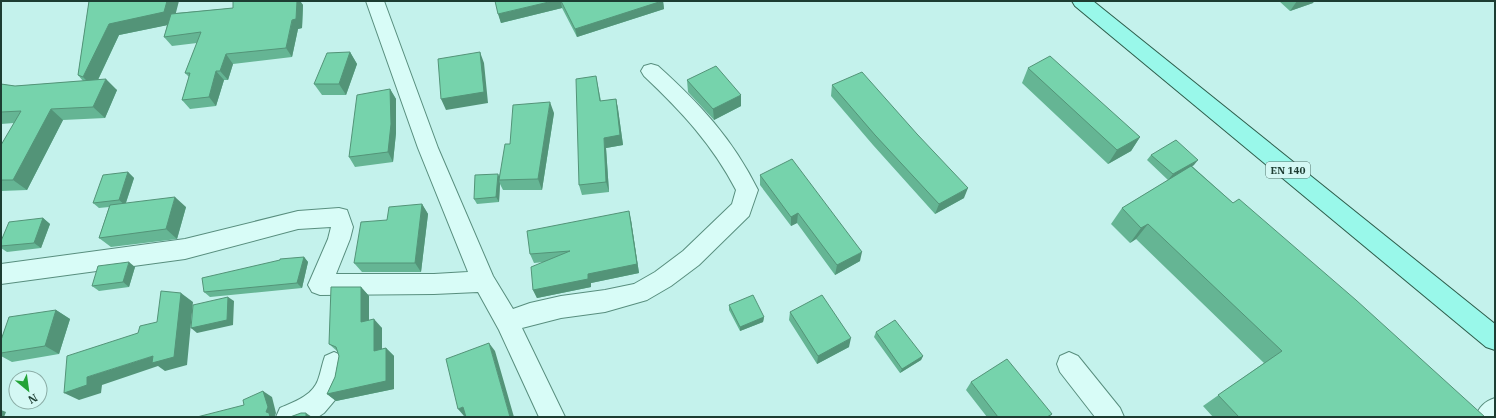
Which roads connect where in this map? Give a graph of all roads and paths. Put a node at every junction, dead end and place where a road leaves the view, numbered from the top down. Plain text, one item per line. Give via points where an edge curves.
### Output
1 (375, 1) edge
2 (1080, 1) edge
3 (651, 71) dead end
4 (1, 274) edge
5 (484, 281) junction
6 (507, 322) junction
7 (1495, 339) edge
8 (334, 364) dead end
9 (1069, 364) dead end
10 (1495, 410) edge
11 (289, 417) edge
12 (552, 417) edge
13 (1111, 417) edge
14 (1488, 417) edge

1 - 5 street via 428,148
2 - 7 main road, EN 140
3 - 6 street via 701,120 737,171 747,190 741,209 691,258 639,293 561,307
4 - 5 street via 185,249 298,220 339,217 342,227 339,239 320,285
5 - 6 street
6 - 12 street
8 - 11 street via 332,380 325,395 312,406
9 - 13 street
10 - 14 street

